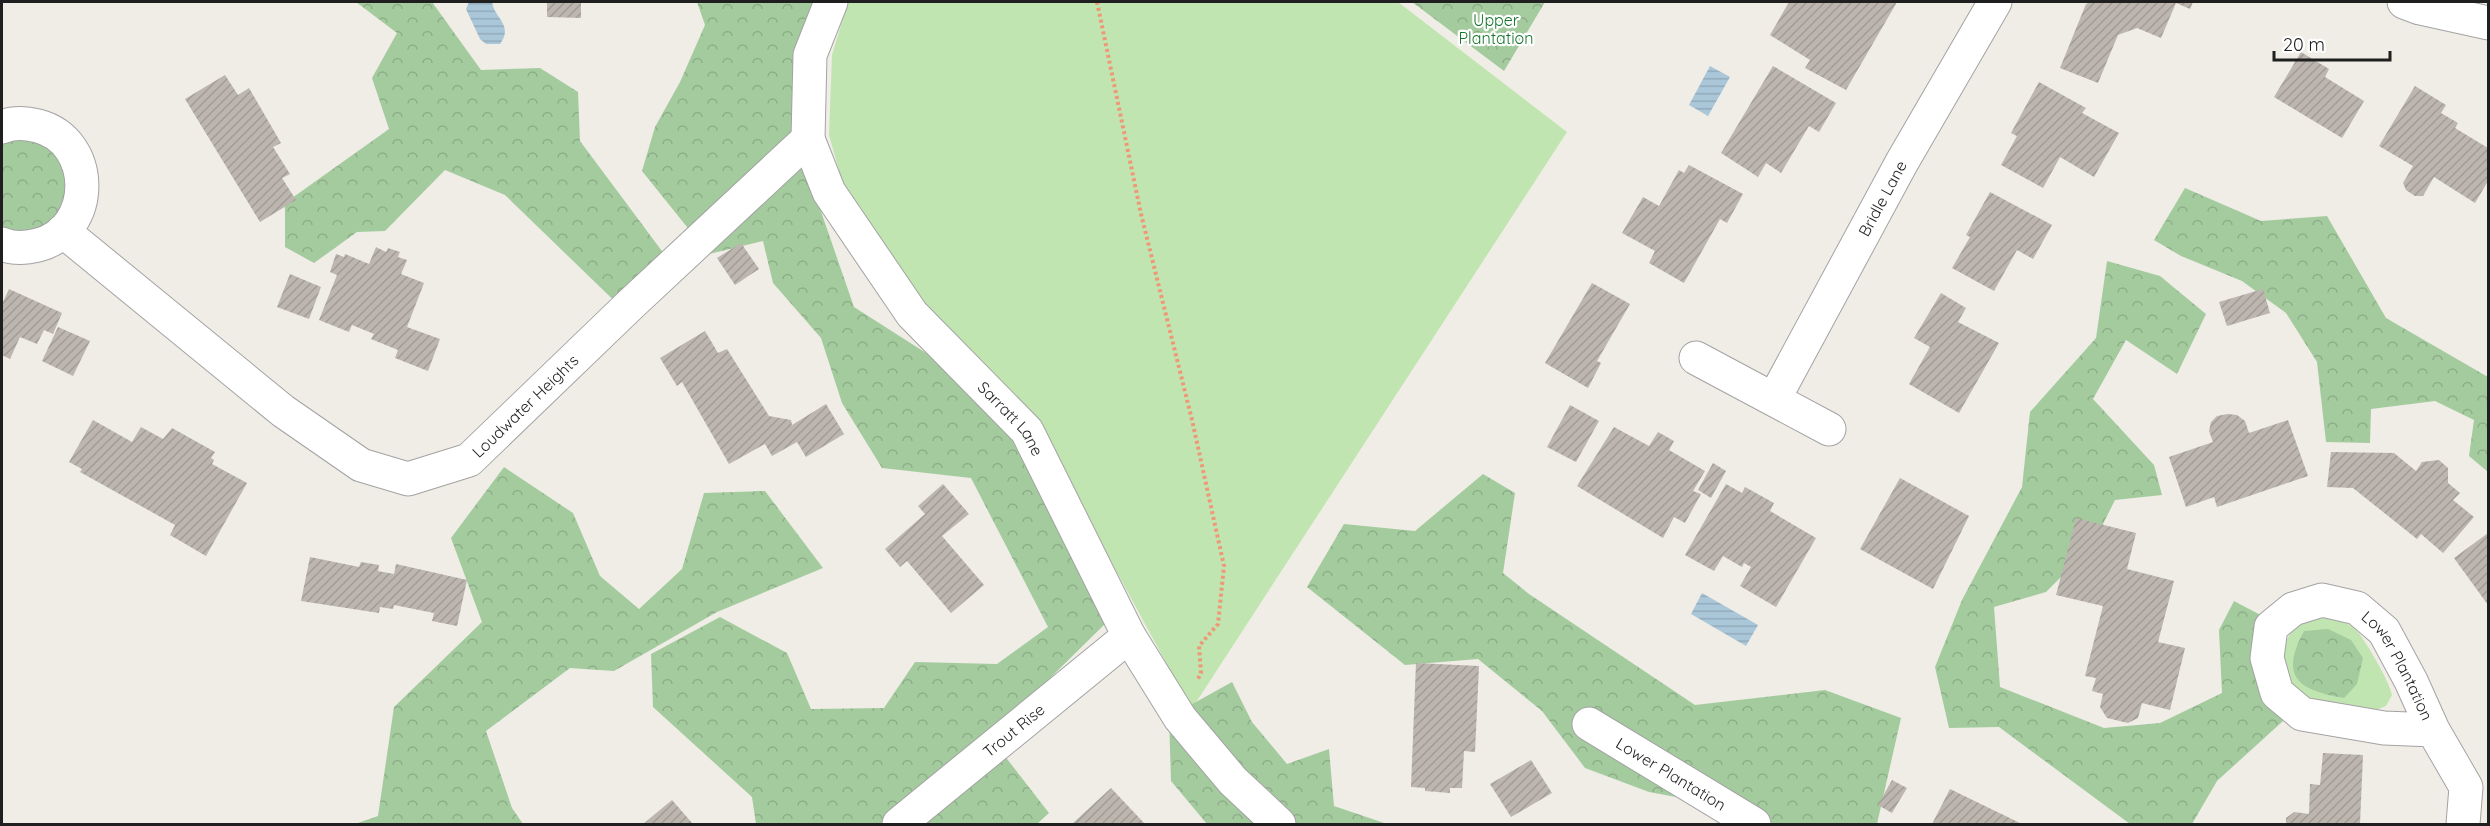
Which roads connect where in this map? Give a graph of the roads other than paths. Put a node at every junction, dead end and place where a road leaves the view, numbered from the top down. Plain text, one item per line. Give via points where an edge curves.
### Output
1 (831, 2) edge
2 (1995, 2) edge
3 (2404, 2) edge
4 (2488, 23) edge
5 (2, 127) edge
6 (808, 139) junction
7 (63, 231) junction
8 (2, 244) edge
9 (1696, 358) dead end
10 (1774, 399) junction
11 (1829, 429) dead end
12 (1129, 636) junction
13 (1588, 724) dead end
14 (2433, 730) junction
15 (899, 825) edge
16 (1279, 825) edge
17 (1754, 825) edge
18 (2463, 825) edge

1 - 6 street, Sarratt Lane via 810,55
2 - 10 street, Bridle Lane via 1902,162
3 - 4 street
5 - 7 street via 27,123 47,128 64,140 76,156 83,176 83,196 76,216
6 - 7 street, Loudwater Heights via 469,460 408,479 361,465 283,411
6 - 12 street, Sarratt Lane via 829,192 912,314 1027,430
7 - 8 street via 46,243 26,248
9 - 10 street
10 - 11 street
12 - 15 street, Trout Rise
12 - 16 street, Sarratt Lane via 1180,718 1233,781
13 - 17 street, Lower Plantation
14 - 14 street, Lower Plantation via 2384,728 2302,714 2277,693 2267,658 2271,627 2293,609 2322,600 2358,608 2384,631
14 - 18 street, Lower Plantation via 2466,787

